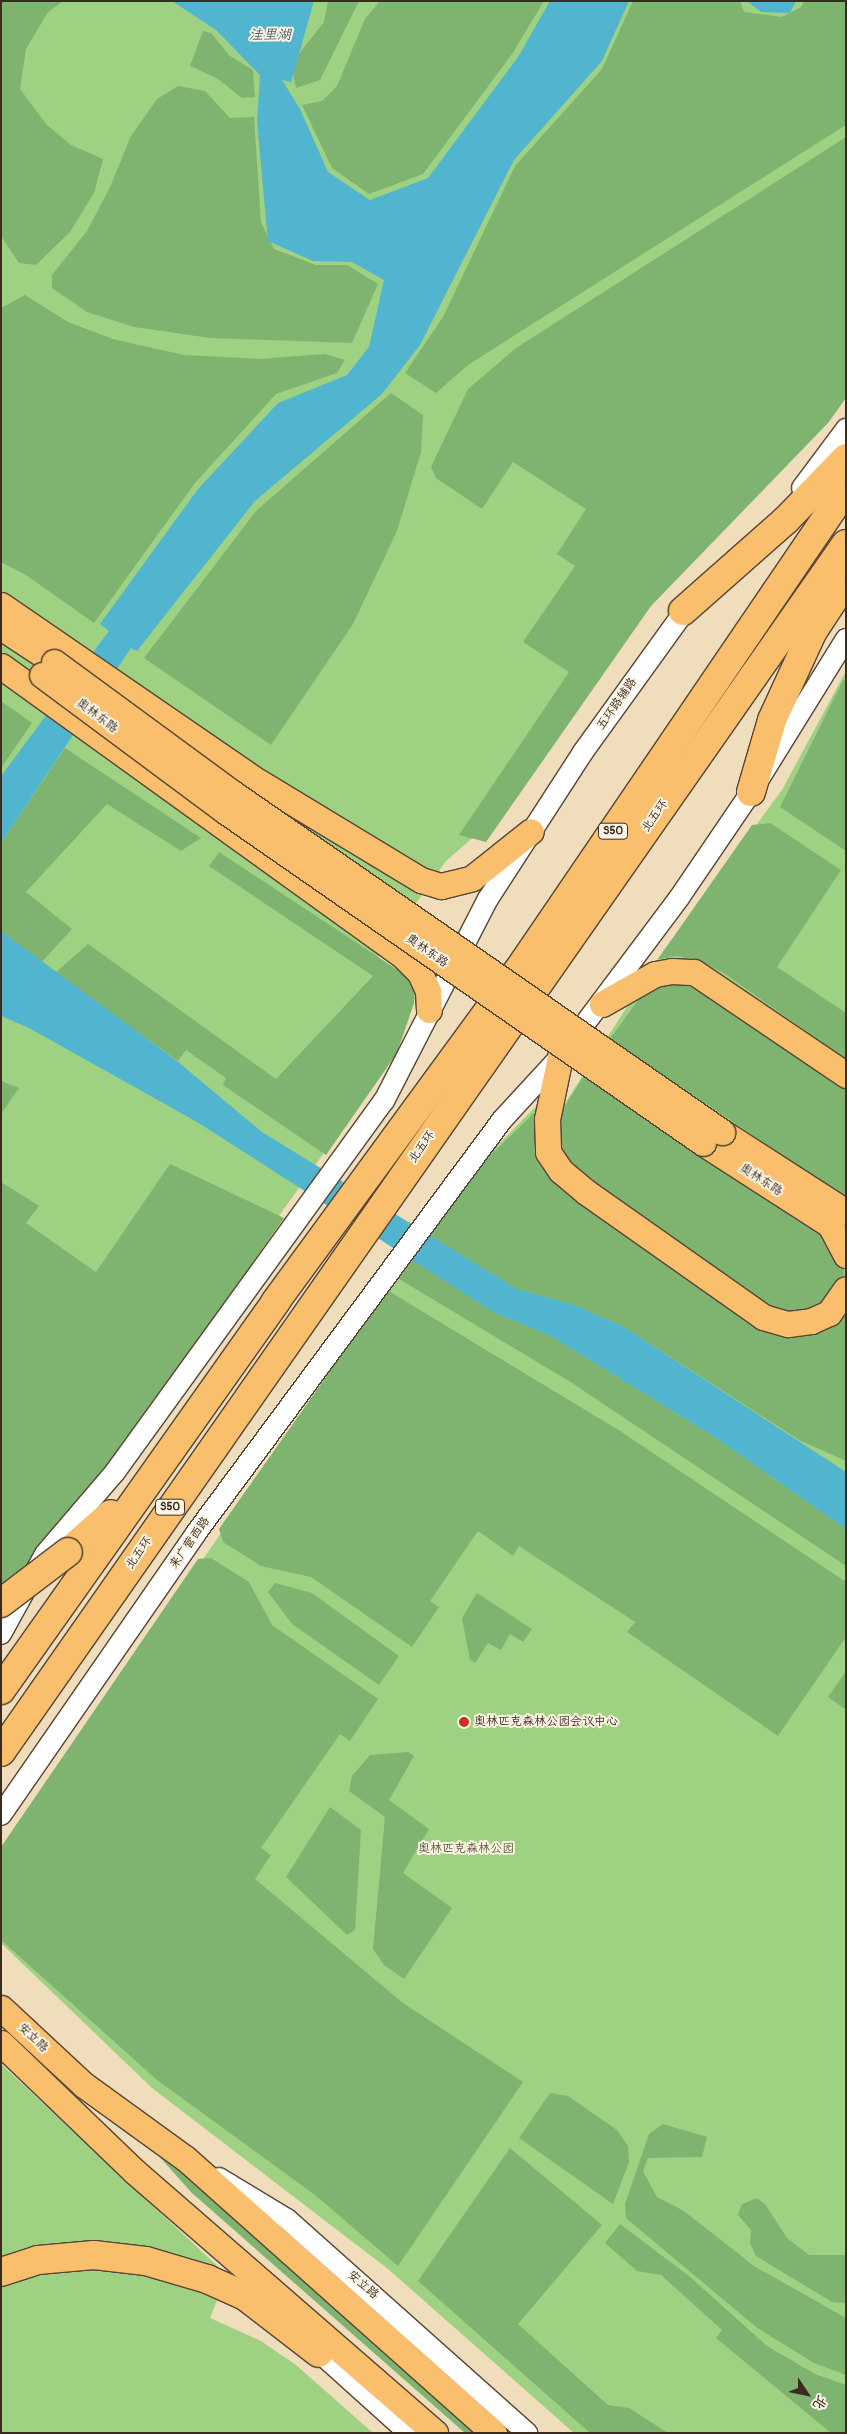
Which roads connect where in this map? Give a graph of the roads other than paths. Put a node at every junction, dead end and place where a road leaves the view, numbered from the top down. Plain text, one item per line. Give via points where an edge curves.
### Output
1 (846, 430) edge
2 (846, 458) edge
3 (846, 489) edge
4 (846, 544) edge
5 (846, 581) edge
6 (1, 605) edge
7 (683, 611) junction
8 (1, 627) edge
9 (846, 639) edge
10 (1, 649) edge
11 (1, 666) edge
12 (52, 670) junction
13 (750, 792) junction
14 (531, 831) junction
15 (409, 874) junction
16 (357, 925) junction
17 (602, 1004) junction
18 (429, 1010) junction
19 (560, 1058) junction
20 (846, 1075) edge
21 (713, 1137) junction
22 (846, 1212) edge
23 (846, 1256) edge
24 (846, 1288) edge
25 (156, 1468) junction
26 (1, 1603) edge
27 (1, 1634) edge
28 (1, 1690) edge
29 (1, 1752) edge
30 (1, 1815) edge
31 (1, 2008) edge
32 (1, 2043) edge
33 (185, 2158) junction
34 (134, 2171) junction
35 (1, 2272) edge
36 (319, 2353) junction
37 (408, 2433) edge
38 (435, 2433) edge
39 (494, 2433) edge
40 (526, 2433) edge

1 - 7 street, 五环路辅路 via 806,484
2 - 7 highway via 786,520
3 - 25 highway, 北五环 / S50 via 524,962
4 - 29 highway, 北五环 / S50
5 - 13 highway via 814,631 772,720
6 - 12 main road
7 - 14 street, 五环路辅路
8 - 12 main road, 奥林东路
9 - 13 street, 来广营西路
10 - 12 main road, 奥林东路
11 - 12 main road
12 - 15 main road via 120,685 259,782
12 - 16 main road via 85,724
12 - 21 main road, 奥林东路, bridge via 258,811
13 - 17 street, 来广营西路
14 - 15 main road via 472,878 441,886
14 - 18 street, 五环路辅路 via 488,899
15 - 16 main road via 408,885 378,921
16 - 18 main road via 404,957 420,973 428,991
17 - 19 street, 来广营西路
17 - 20 main road via 655,974 694,972
18 - 27 street, 五环路辅路 via 384,1101 115,1472 45,1554
19 - 24 main road via 547,1119 548,1152 561,1172 763,1317 788,1324 811,1321 829,1313 844,1296
19 - 30 street, 来广营西路 via 502,1120 389,1277 196,1533
21 - 22 main road, 奥林东路
21 - 23 main road, 奥林东路 via 830,1225
25 - 26 highway, bridge via 128,1499 68,1552
25 - 28 highway, 北五环 / S50
31 - 33 main road, 安立路 via 84,2085
32 - 34 main road, 安立路
33 - 39 main road, 安立路
33 - 40 street, 安立路 via 288,2219
34 - 36 street, 安立路 via 187,2230
34 - 38 main road, 安立路
35 - 36 highway via 38,2260 94,2255 146,2261 207,2279 245,2296
36 - 37 street, 安立路

